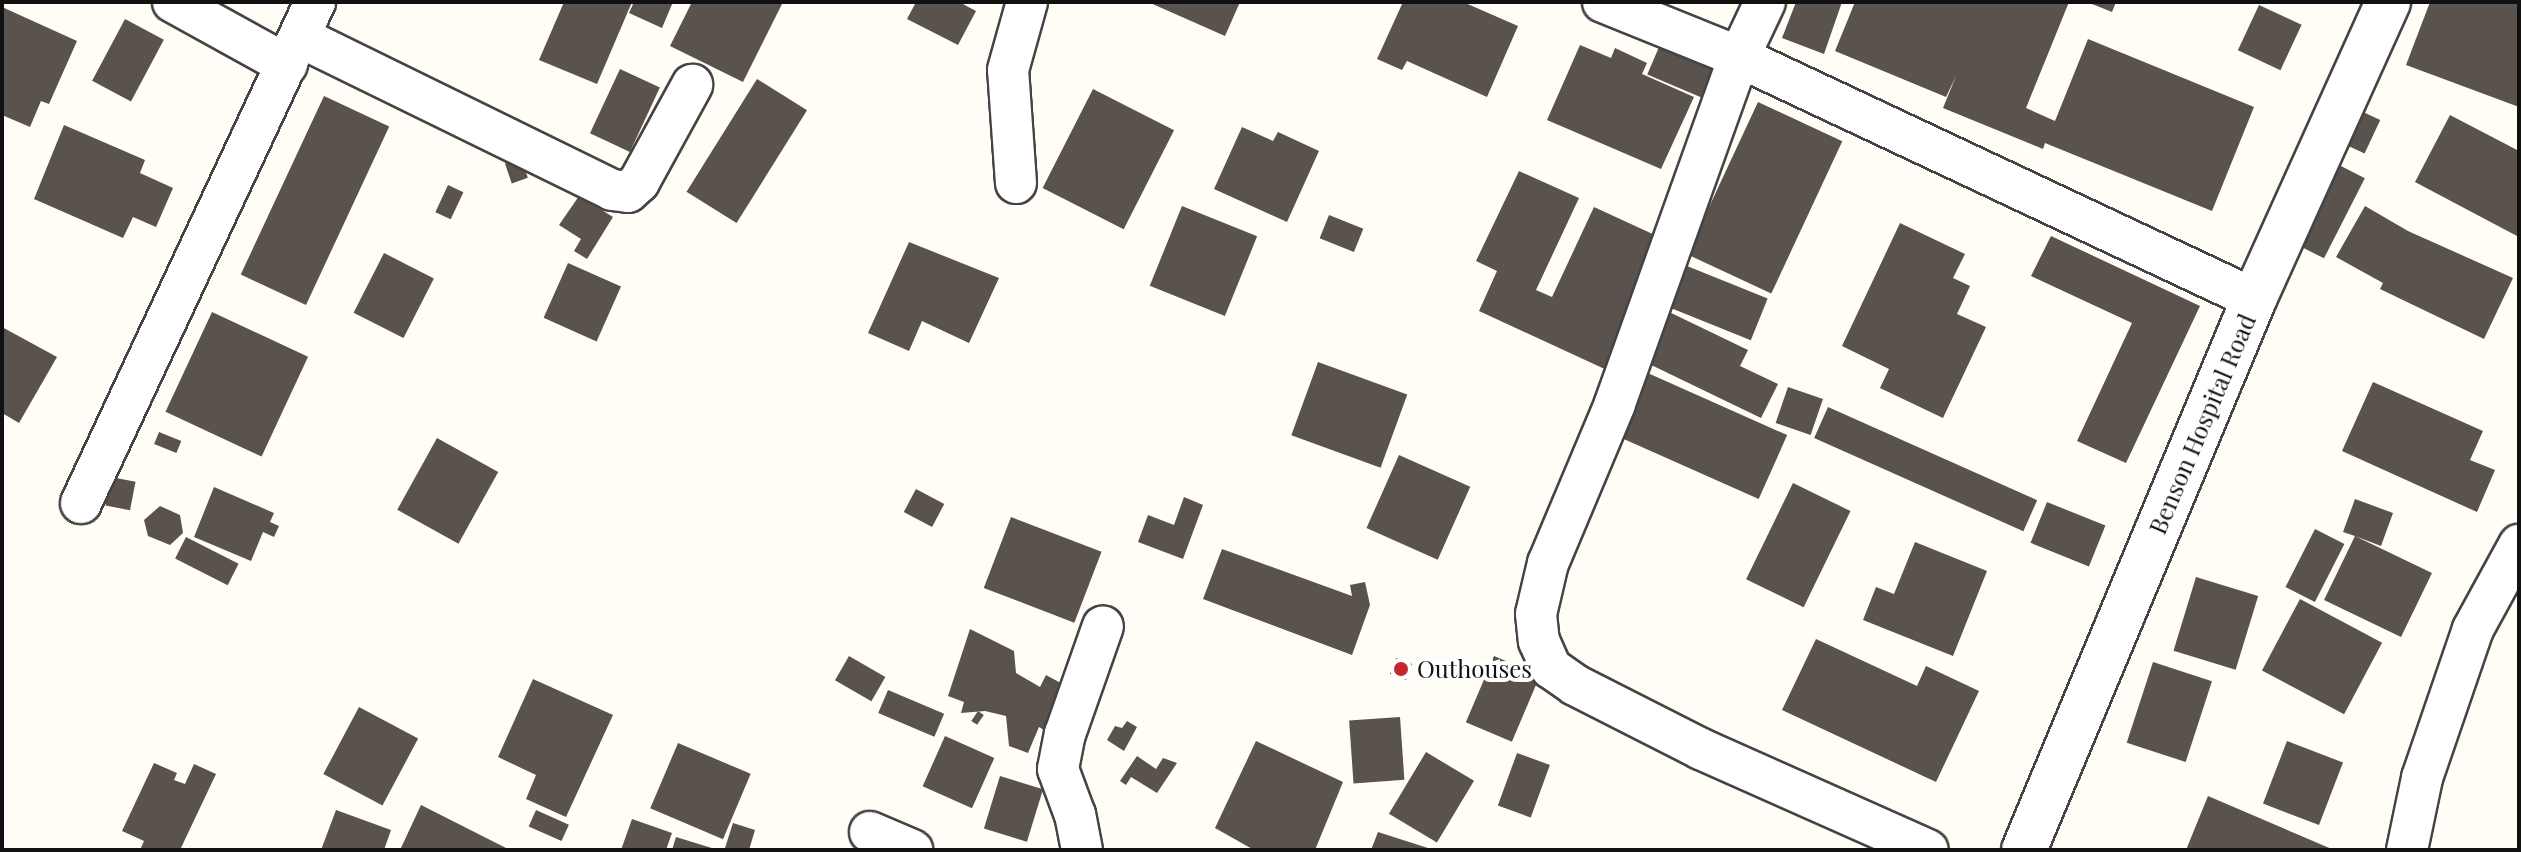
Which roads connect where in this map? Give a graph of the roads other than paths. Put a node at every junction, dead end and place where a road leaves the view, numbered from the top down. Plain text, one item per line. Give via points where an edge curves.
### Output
1 (173, 2) edge
2 (1027, 2) edge
3 (1603, 2) edge
4 (1765, 2) edge
5 (2388, 2) edge
6 (300, 35) edge
7 (1739, 57) junction
8 (692, 85) dead end
9 (1016, 183) dead end
10 (2254, 299) junction
11 (81, 503) dead end
12 (2519, 545) edge
13 (1103, 626) dead end
14 (870, 832) dead end
15 (912, 850) edge
16 (1082, 850) edge
17 (1928, 850) edge
18 (2024, 850) edge
19 (2407, 850) edge

1 - 6 street
2 - 9 street via 1008,70
3 - 7 street
4 - 7 street
5 - 10 street, Benson Hospital Road
6 - 8 street via 612,190 628,192 639,182
6 - 11 street
7 - 10 street
7 - 17 street via 1615,404 1548,563 1536,614 1539,641 1551,668 1575,685 1701,749
10 - 18 street, Benson Hospital Road
12 - 19 street via 2473,629 2422,778
13 - 16 street via 1058,769
14 - 15 street

